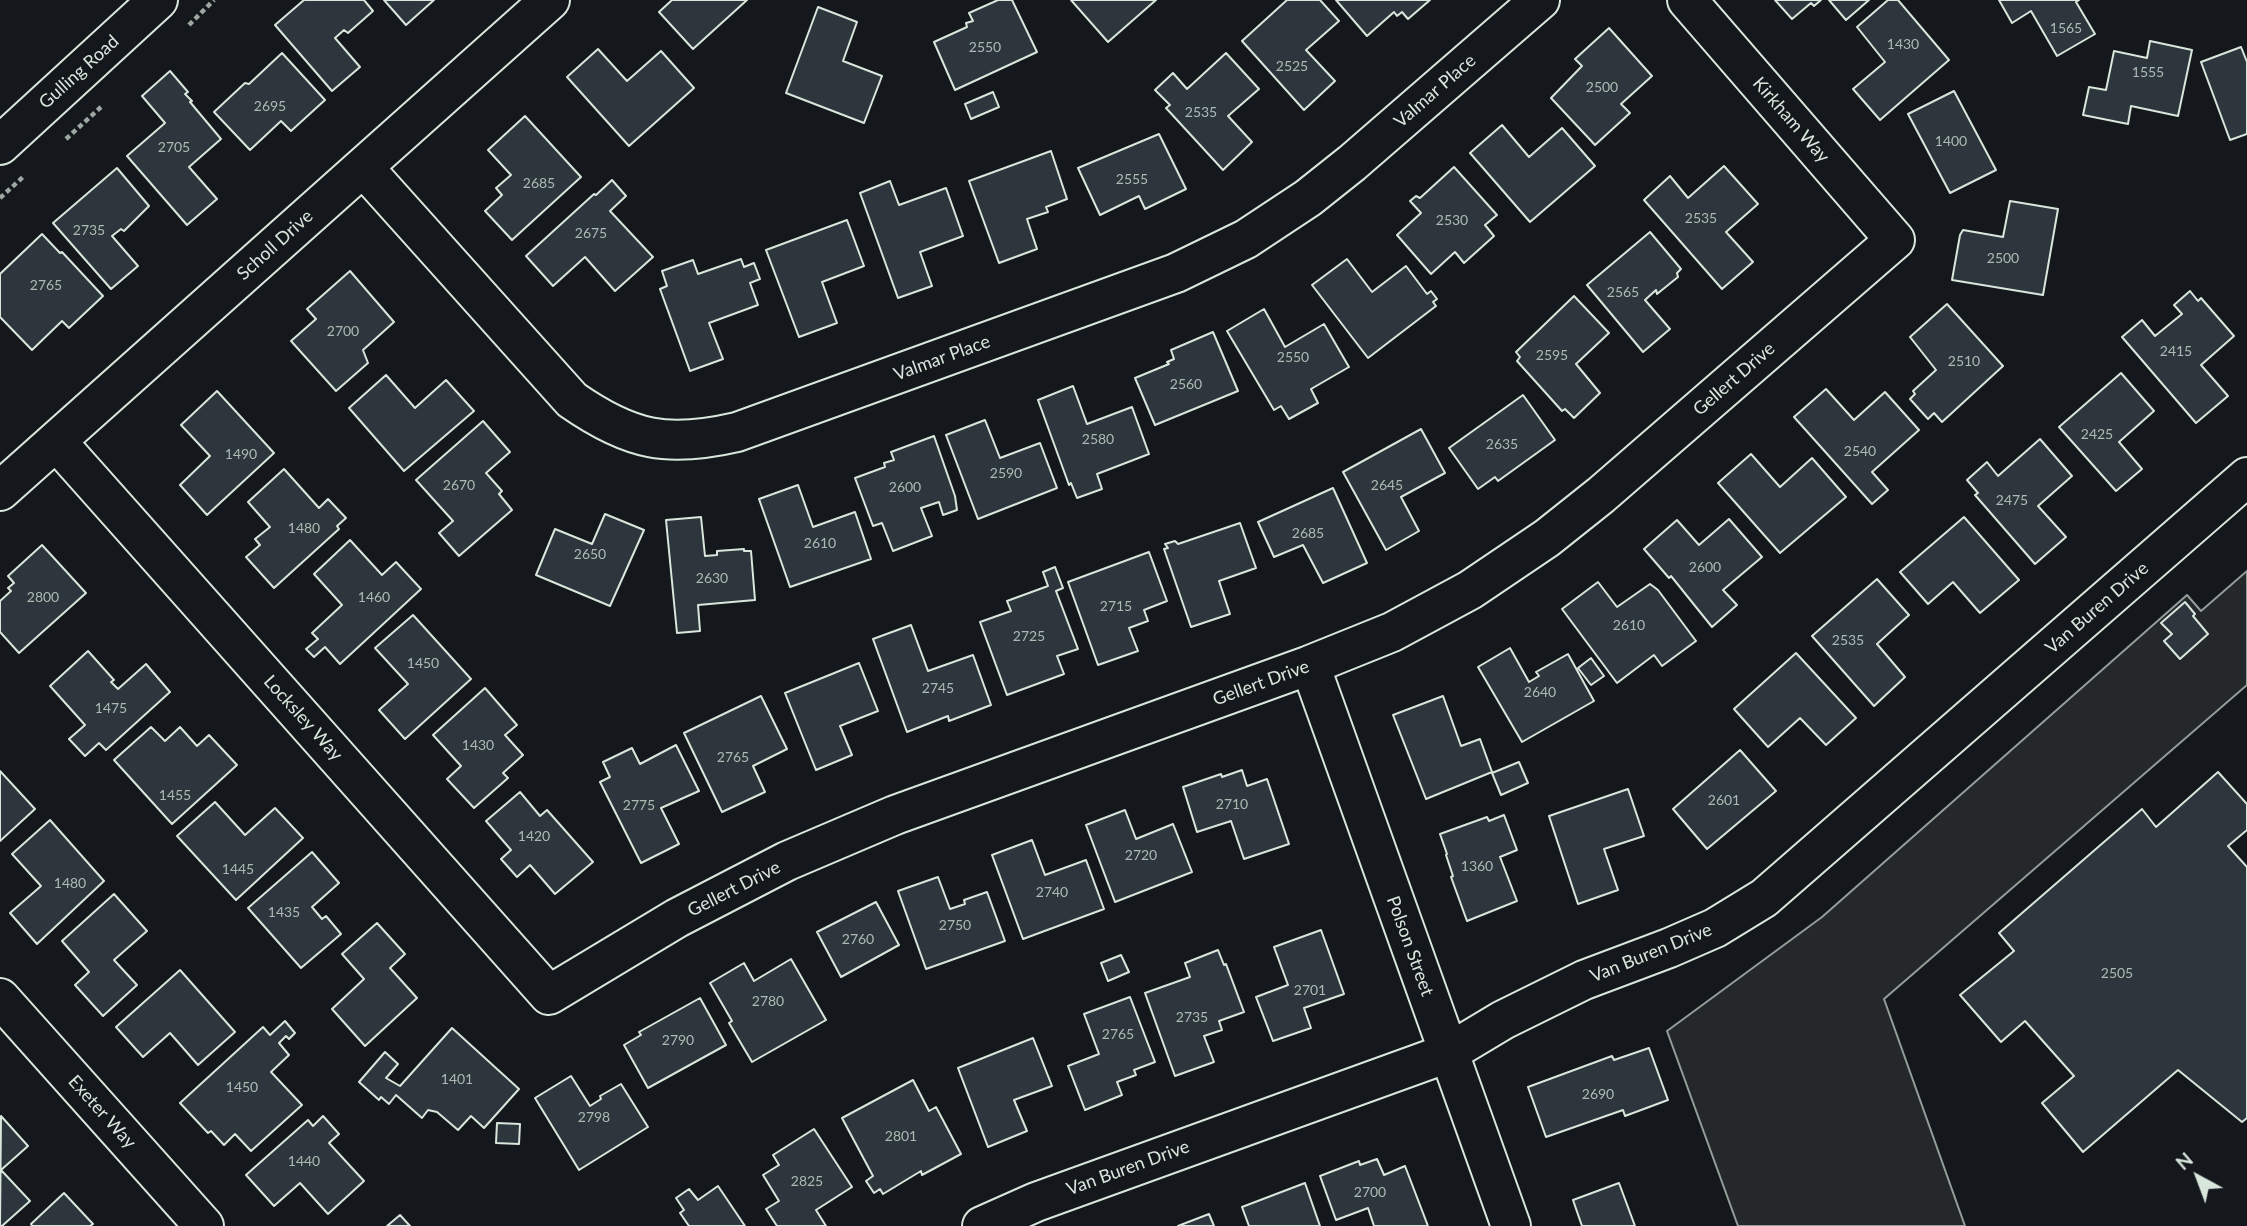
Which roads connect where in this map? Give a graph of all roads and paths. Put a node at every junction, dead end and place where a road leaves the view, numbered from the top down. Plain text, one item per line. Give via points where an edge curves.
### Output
1 (158, 0) edge
2 (550, 0) edge
3 (1541, 0) edge
4 (1687, 0) edge
5 (0, 145) edge
6 (363, 167) junction
7 (1895, 240) joint
8 (56, 442) junction
9 (2247, 477) edge
10 (0, 491) edge
11 (1310, 665) junction
12 (550, 995) joint
13 (0, 998) edge
14 (1448, 1053) junction
15 (204, 1226) edge
16 (982, 1226) edge
17 (1511, 1226) edge

1 - 5 street, Gulling Road
2 - 6 street, Scholl Drive
3 - 6 street, Valmar Place via 1352,163 1246,239 1176,273 737,432 703,440 638,435 602,421 572,400
4 - 7 street, Kirkham Way
6 - 8 street, Scholl Drive
7 - 11 street, Gellert Drive via 1546,538 1470,590 1392,632
8 - 10 street, Scholl Drive
8 - 12 street, Locksley Way
9 - 14 street, Van Buren Drive via 1763,898 1715,928 1584,980
11 - 12 street, Gellert Drive via 895,815 799,856 677,918
11 - 14 street, Polson Street
13 - 15 street, Exeter Way
14 - 16 street, Van Buren Drive via 1036,1202
14 - 17 street, Polson Street

